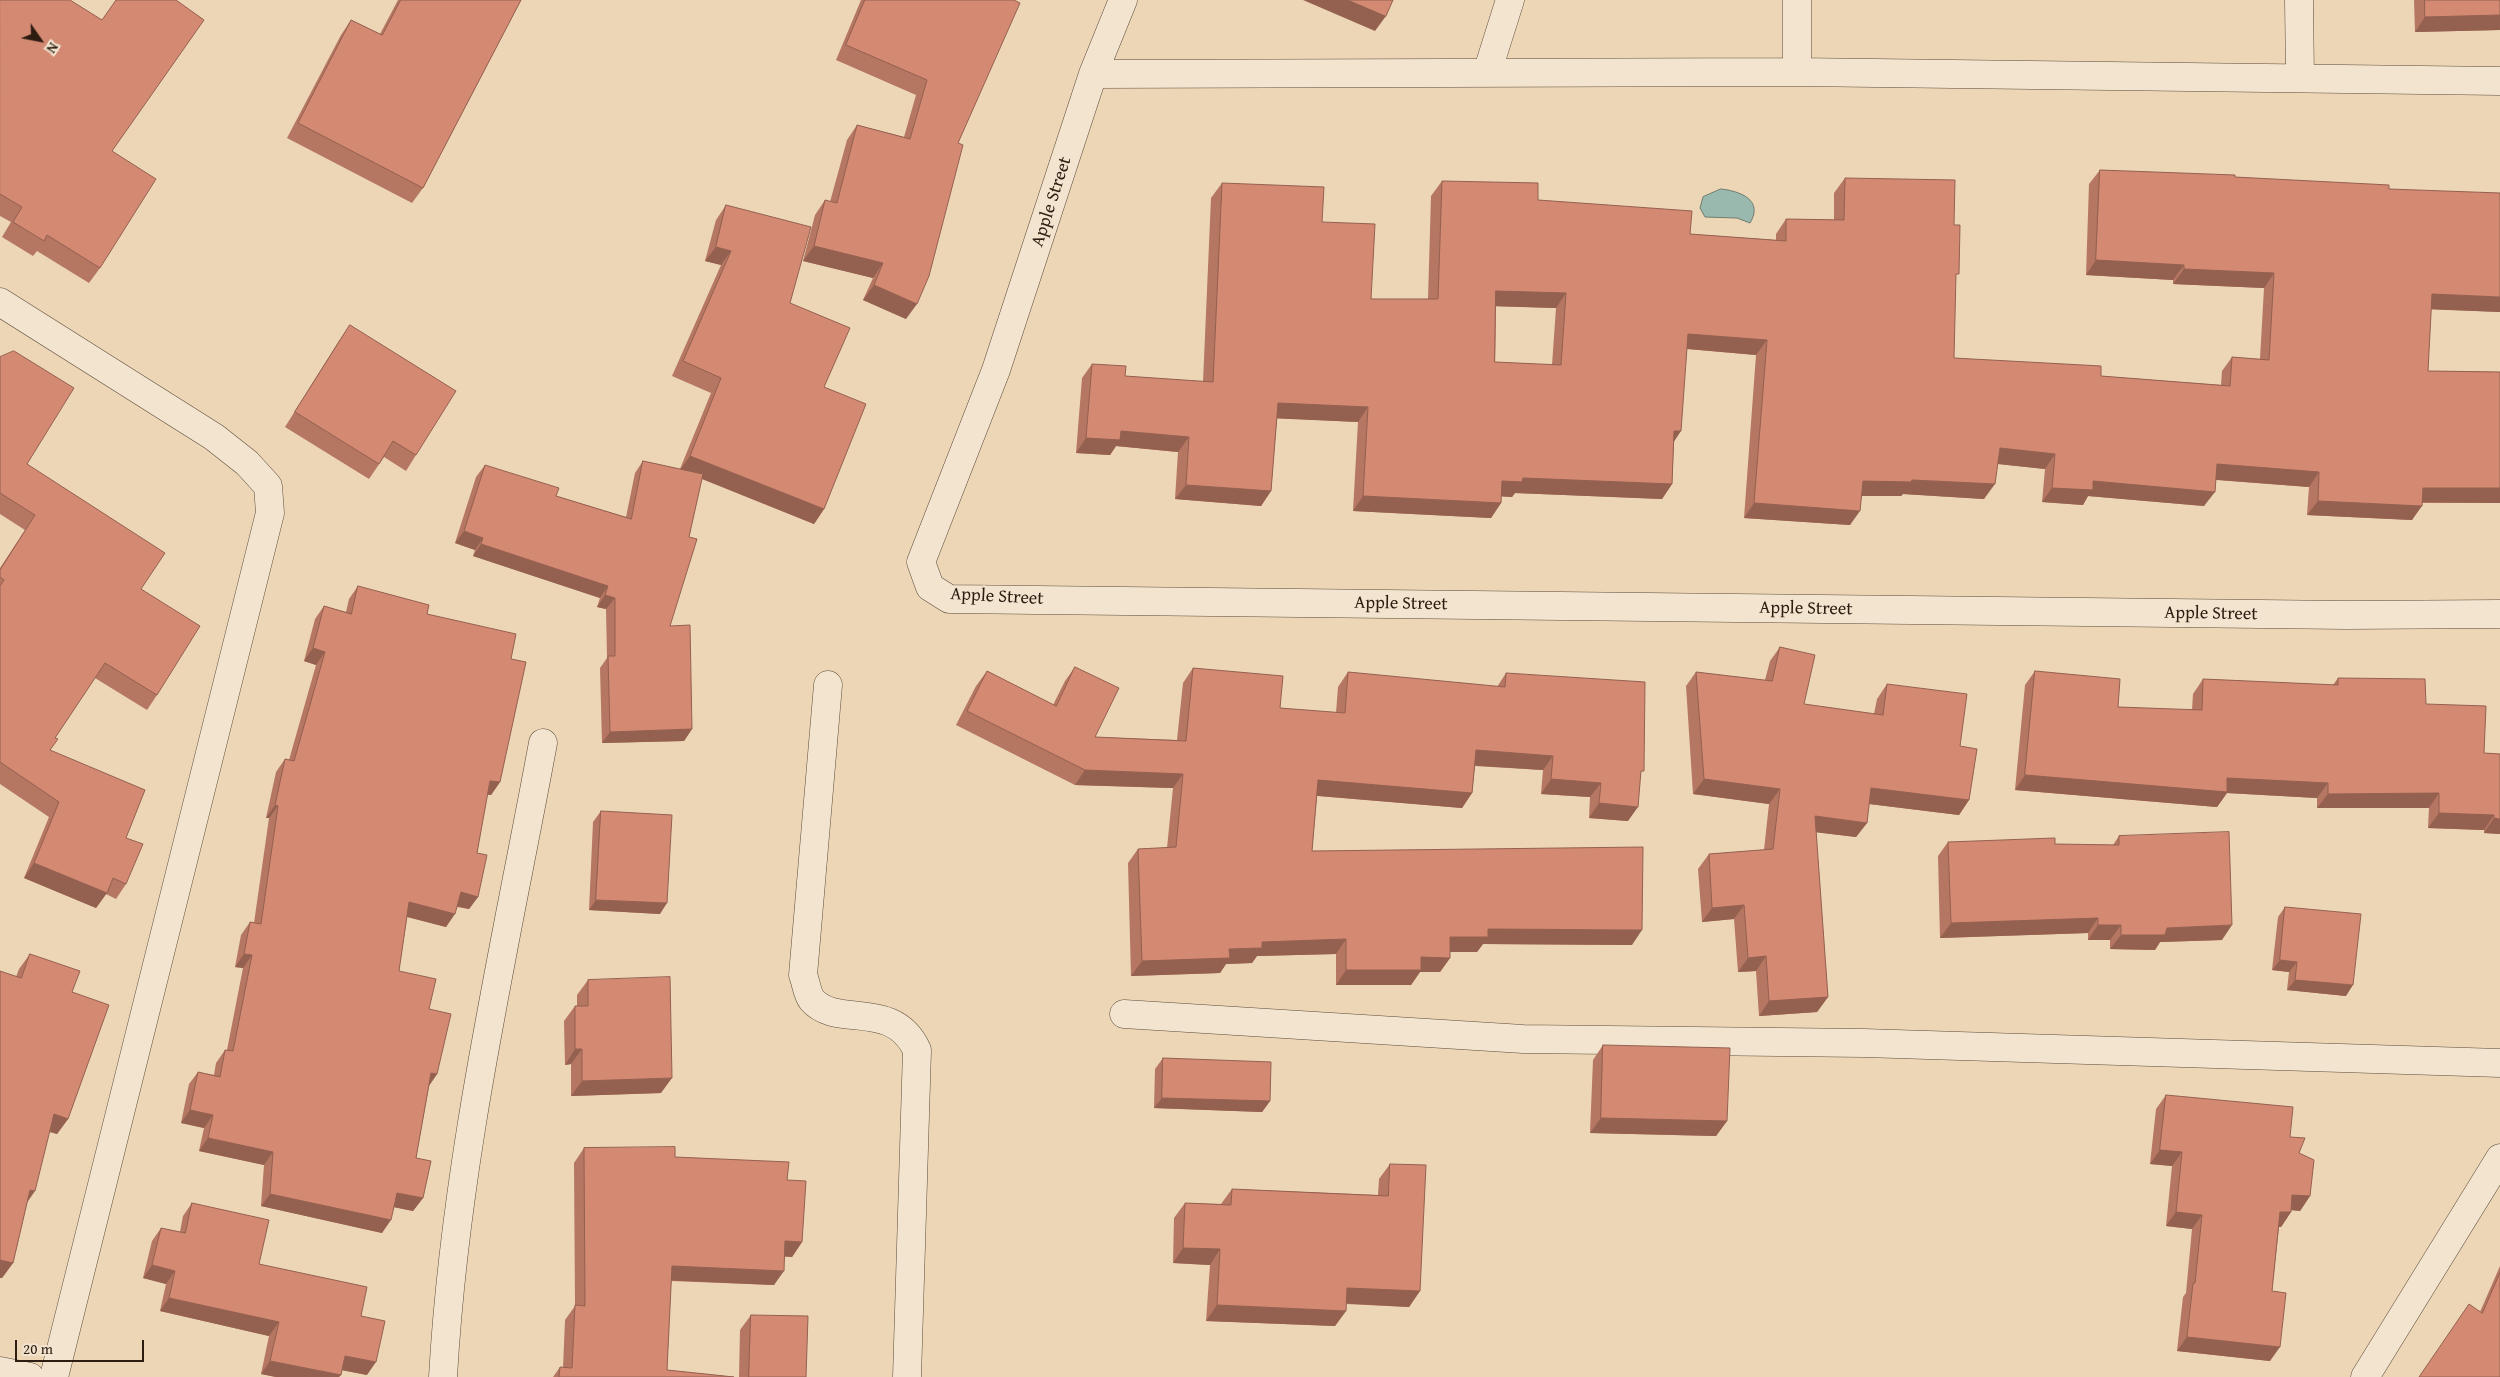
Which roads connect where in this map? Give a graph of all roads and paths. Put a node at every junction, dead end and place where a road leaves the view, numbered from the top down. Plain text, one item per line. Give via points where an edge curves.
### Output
1 (1123, 0) edge
2 (1510, 0) edge
3 (1796, 0) edge
4 (2299, 0) edge
5 (1797, 72) junction
6 (1487, 73) junction
7 (1094, 74) junction
8 (2300, 78) junction
9 (2500, 81) edge
10 (0, 302) edge
11 (2500, 614) edge
12 (828, 685) dead end
13 (543, 743) dead end
14 (1124, 1014) dead end
15 (2500, 1063) edge
16 (2500, 1158) edge
17 (0, 1371) edge
18 (30, 1377) edge
19 (54, 1377) edge
20 (443, 1377) edge
21 (907, 1377) edge
22 (2365, 1377) edge

1 - 7 street, Apple Street
2 - 6 street
3 - 5 street
4 - 8 street
5 - 6 street
5 - 8 street
6 - 7 street
7 - 11 street, Apple Street via 996,370 921,562 930,587 949,599 2328,615
8 - 9 street
10 - 19 street via 221,442 268,486 270,512
12 - 21 street via 803,974 811,998 822,1009 888,1020 911,1036 917,1050
13 - 20 street via 464,1168 447,1309
14 - 15 street via 1523,1039 1864,1043
16 - 22 street
17 - 18 street

